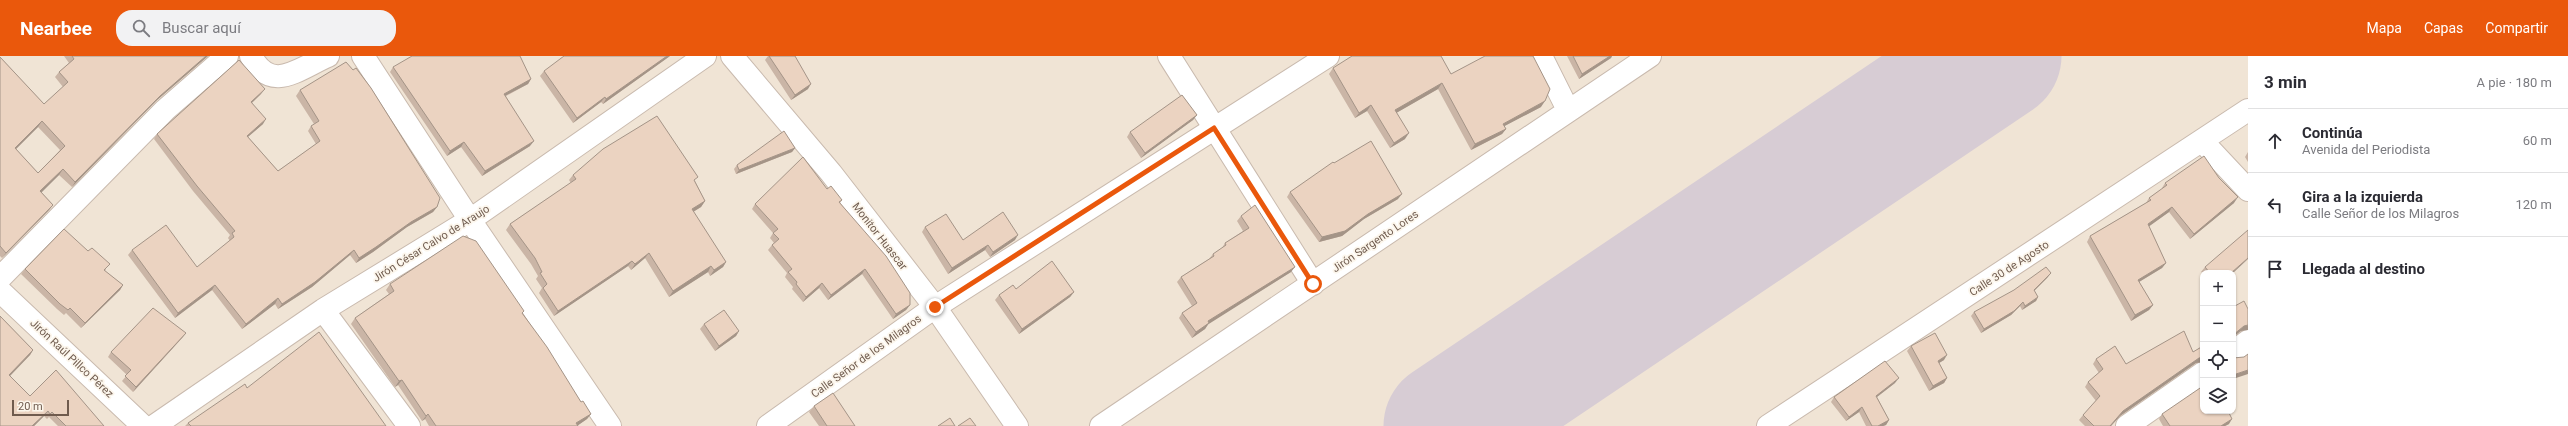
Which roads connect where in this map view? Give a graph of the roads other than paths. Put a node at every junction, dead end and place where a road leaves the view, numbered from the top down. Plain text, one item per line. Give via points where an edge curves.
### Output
1 (227, 56) edge
2 (251, 56) edge
3 (328, 56) edge
4 (363, 56) edge
5 (705, 56) edge
6 (732, 56) edge
7 (1169, 56) edge
8 (1328, 56) edge
9 (1541, 56) edge
10 (1650, 56) edge
11 (1568, 110) junction
12 (2248, 110) edge
13 (1214, 128) junction
14 (2202, 141) junction
15 (2248, 190) edge
16 (470, 220) junction
17 (0, 278) edge
18 (1313, 284) junction
19 (0, 291) edge
20 (935, 307) junction
21 (324, 310) junction
22 (2248, 341) edge
23 (2236, 350) edge
24 (2200, 375) edge
25 (143, 426) edge
26 (154, 426) edge
27 (409, 426) edge
28 (610, 426) edge
29 (768, 426) edge
30 (1017, 426) edge
31 (1101, 426) edge
32 (1768, 426) edge
33 (2127, 426) edge

1 - 17 street via 165,110
2 - 3 street via 264,75 274,78
4 - 16 street
5 - 16 street, Jirón César Calvo de Araujo
6 - 20 street, Monitor Huascar via 831,173
7 - 13 street
8 - 13 street, Calle Señor de los Milagros
9 - 11 street
10 - 11 street, Jirón Sargento Lores
11 - 18 street, Jirón Sargento Lores
12 - 14 street, Calle 30 de Agosto
13 - 18 street
13 - 20 street, Calle Señor de los Milagros
14 - 15 street
14 - 32 street, Calle 30 de Agosto
16 - 21 street, Jirón César Calvo de Araujo
16 - 28 street
18 - 31 street, Jirón Sargento Lores
19 - 25 street, Jirón Raúl Pillco Pérez
20 - 29 street, Calle Señor de los Milagros
20 - 30 street, Monitor Huascar
21 - 26 street, Jirón César Calvo de Araujo
21 - 27 street
22 - 23 street
24 - 33 street

